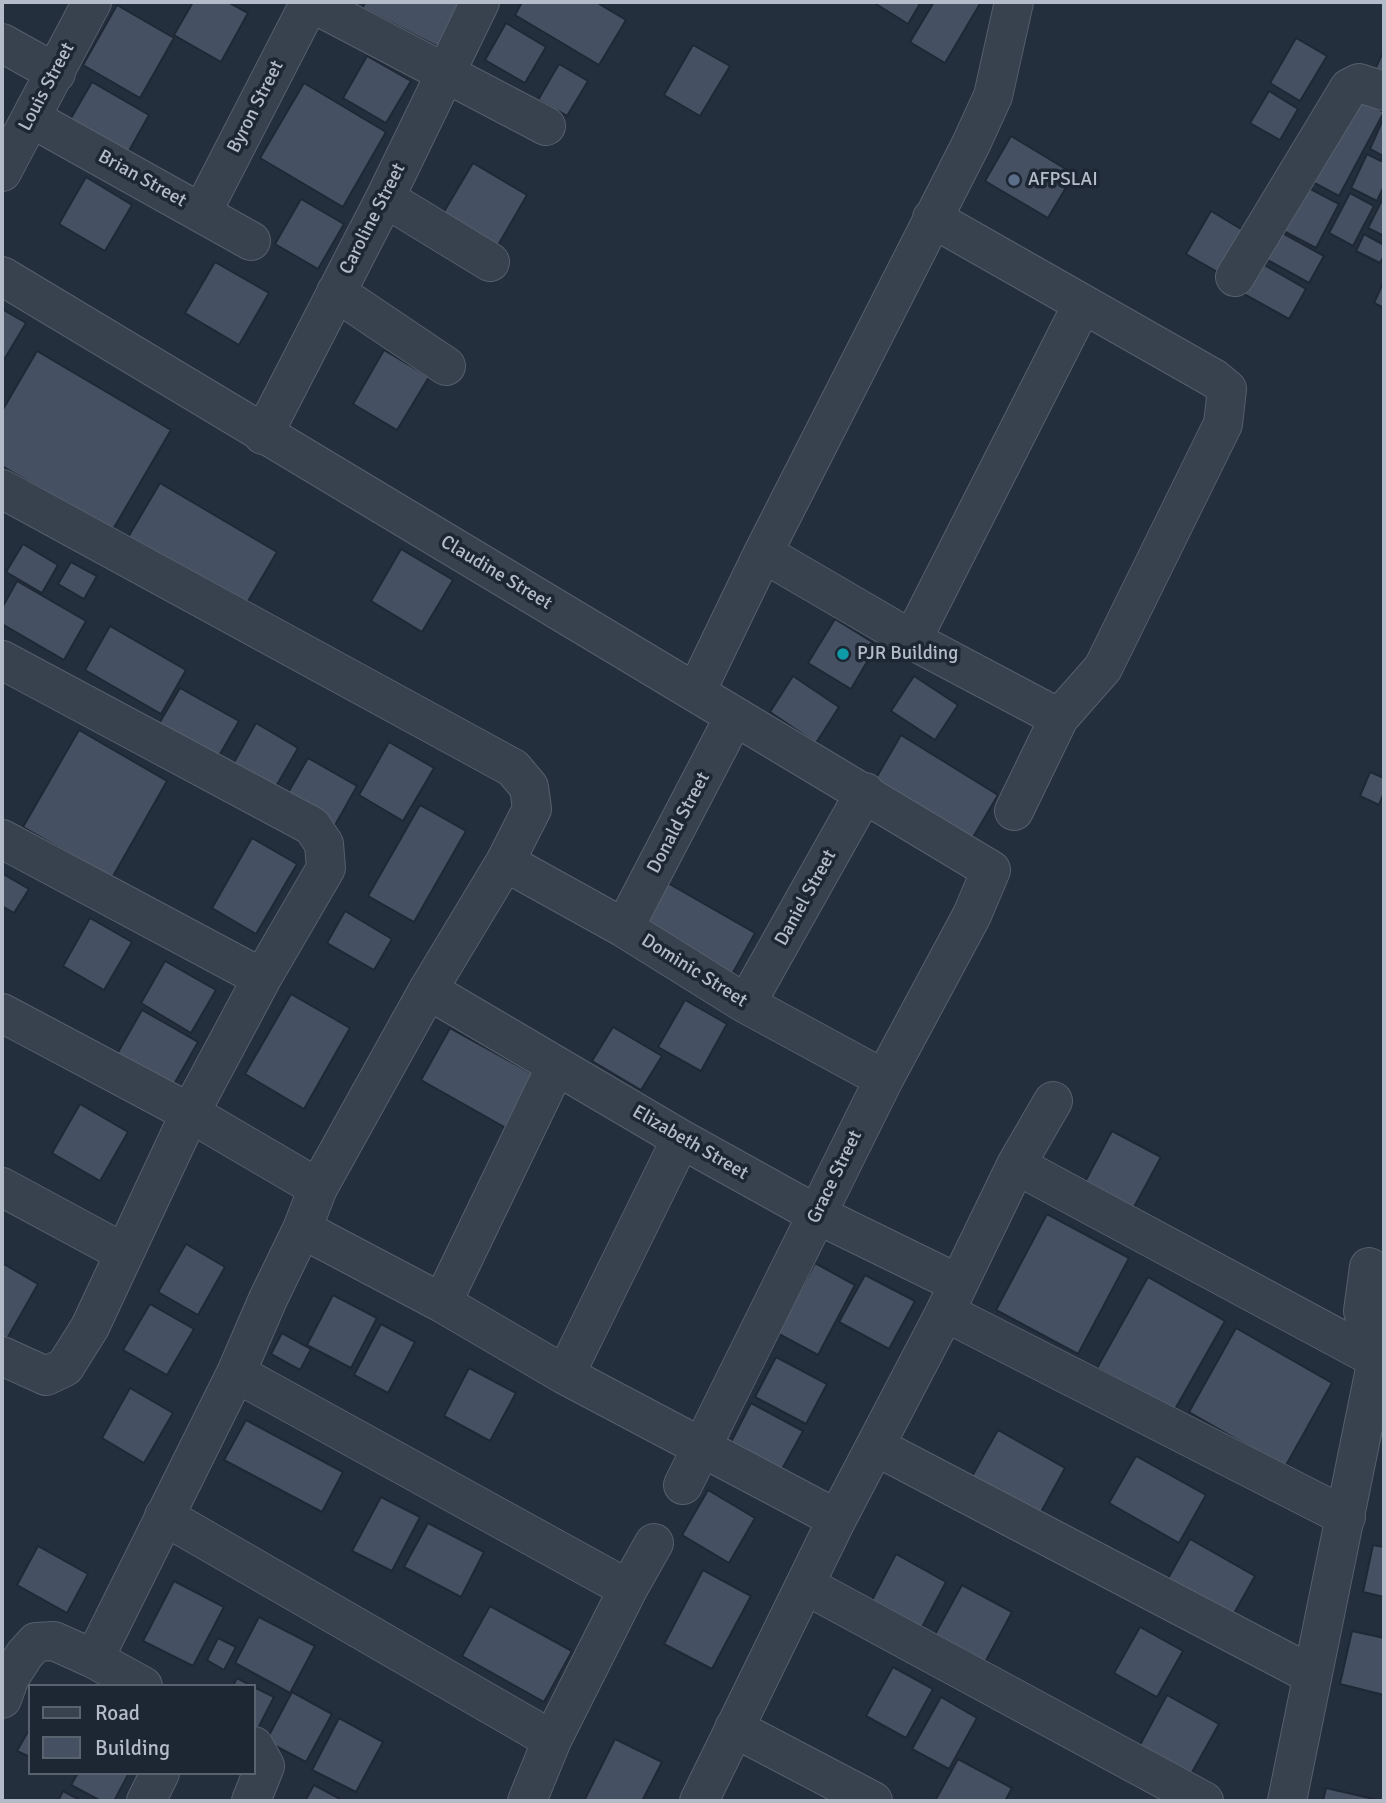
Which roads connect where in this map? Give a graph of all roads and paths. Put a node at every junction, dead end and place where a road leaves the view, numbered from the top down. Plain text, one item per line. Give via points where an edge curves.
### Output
1 (92, 2) edge
2 (310, 2) edge
3 (480, 2) edge
4 (1014, 2) edge
5 (2, 43) edge
6 (445, 72) junction
7 (56, 73) junction
8 (1384, 91) edge
9 (31, 118) junction
10 (546, 126) dead end
11 (2, 172) edge
12 (384, 198) junction
13 (202, 212) junction
14 (932, 218) junction
15 (251, 241) dead end
16 (490, 262) dead end
17 (2, 276) edge
18 (1235, 277) dead end
19 (336, 292) junction
20 (1082, 304) junction
21 (446, 366) dead end
22 (263, 435) junction
23 (2, 489) edge
24 (763, 553) junction
25 (912, 640) junction
26 (2, 660) edge
27 (696, 692) junction
28 (734, 717) junction
29 (1059, 718) junction
30 (865, 792) junction
31 (1014, 811) dead end
32 (2, 839) edge
33 (505, 862) junction
34 (991, 870) joint
35 (624, 928) junction
36 (262, 978) junction
37 (428, 990) junction
38 (746, 1004) junction
39 (2, 1013) edge
40 (556, 1066) junction
41 (884, 1079) junction
42 (1053, 1101) dead end
43 (190, 1113) junction
44 (681, 1139) junction
45 (1016, 1165) junction
46 (2, 1187) edge
47 (318, 1188) junction
48 (816, 1214) junction
49 (302, 1229) junction
50 (124, 1253) junction
51 (1370, 1267) dead end
52 (951, 1298) junction
53 (442, 1303) junction
54 (2, 1356) edge
55 (1382, 1357) edge
56 (236, 1373) junction
57 (565, 1375) junction
58 (874, 1446) junction
59 (702, 1448) junction
60 (683, 1485) dead end
61 (164, 1516) junction
62 (1346, 1517) junction
63 (837, 1519) junction
64 (654, 1543) dead end
65 (805, 1585) junction
66 (628, 1589) junction
67 (94, 1659) junction
68 (1312, 1675) junction
69 (139, 1684) edge
70 (2, 1699) edge
71 (734, 1728) junction
72 (552, 1740) junction
73 (256, 1750) edge
74 (159, 1775) edge
75 (146, 1801) edge
76 (251, 1801) edge
77 (527, 1801) edge
78 (699, 1801) edge
79 (873, 1801) edge
80 (1204, 1801) edge
81 (1287, 1801) edge

1 - 7 street, Louis Street
2 - 6 street
2 - 13 street, Byron Street
3 - 6 street, Caroline Street
4 - 14 street via 993,96
5 - 7 street
6 - 10 street
6 - 12 street, Caroline Street
7 - 9 street, Louis Street
8 - 18 street via 1359,83 1349,88
9 - 11 street, Louis Street
9 - 13 street, Brian Street
12 - 16 street
12 - 19 street, Caroline Street
13 - 15 street, Brian Street
14 - 20 street
14 - 24 street
17 - 22 street, Claudine Street
19 - 21 street
19 - 22 street, Caroline Street
20 - 25 street
20 - 29 street via 1227,389 1223,424 1103,668
22 - 27 street, Claudine Street
23 - 33 street via 513,768 529,787 532,809
24 - 25 street
24 - 27 street
25 - 29 street
26 - 36 street via 312,826 324,844 326,868
27 - 28 street, Claudine Street
28 - 30 street, Claudine Street
28 - 35 street, Donald Street
29 - 31 street
30 - 34 street, Claudine Street
30 - 38 street, Daniel Street
32 - 36 street
33 - 35 street, Dominic Street
33 - 37 street
34 - 41 street, Grace Street via 972,915
35 - 38 street, Dominic Street
36 - 43 street
37 - 40 street, Elizabeth Street
37 - 47 street
38 - 41 street, Dominic Street
39 - 43 street
40 - 44 street, Elizabeth Street
40 - 53 street
41 - 48 street, Grace Street
42 - 45 street
43 - 47 street
43 - 50 street
44 - 48 street, Elizabeth Street
44 - 57 street
45 - 52 street
45 - 55 street
46 - 50 street
47 - 49 street
48 - 52 street, Elizabeth Street
48 - 59 street, Grace Street
49 - 53 street
49 - 56 street
50 - 54 street via 65,1367 46,1376
51 - 55 street via 1363,1311
52 - 58 street
52 - 62 street, Elizabeth Street
53 - 57 street
55 - 62 street
56 - 61 street
56 - 66 street
57 - 59 street
58 - 63 street
58 - 68 street
59 - 60 street, Grace Street
59 - 63 street
61 - 67 street
61 - 72 street
62 - 68 street
63 - 65 street
64 - 66 street
65 - 71 street
65 - 80 street
66 - 72 street
67 - 69 street
67 - 70 street via 54,1641 36,1642
68 - 81 street
71 - 78 street
71 - 79 street
72 - 77 street
73 - 76 street via 265,1766
74 - 75 street

